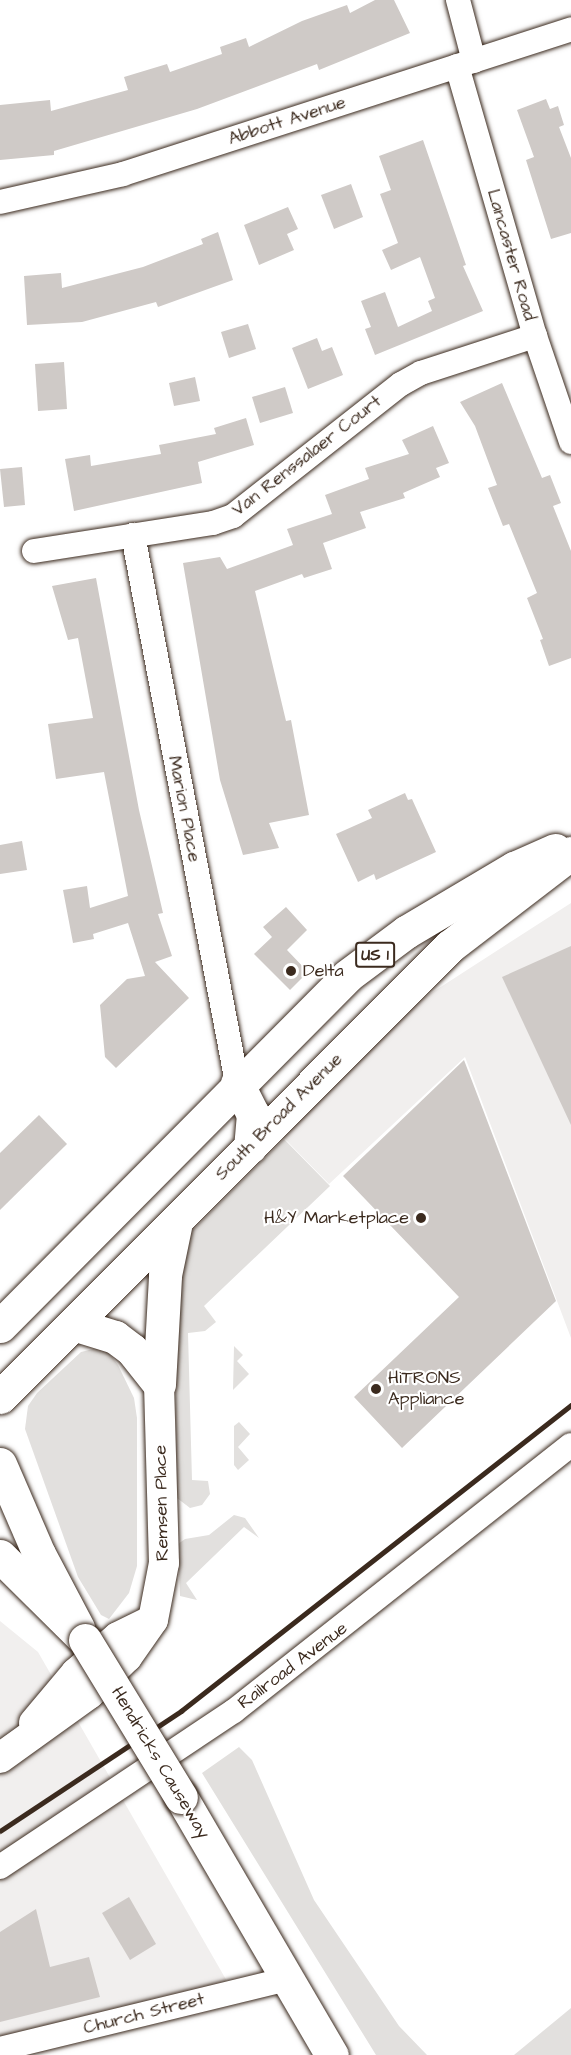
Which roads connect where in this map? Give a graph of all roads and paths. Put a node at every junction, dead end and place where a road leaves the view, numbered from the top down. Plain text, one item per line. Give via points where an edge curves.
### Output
1 (458, 0) edge
2 (571, 29) edge
3 (466, 64) junction
4 (0, 202) edge
5 (535, 336) junction
6 (571, 442) edge
7 (132, 535) junction
8 (34, 551) dead end
9 (571, 844) edge
10 (571, 853) edge
11 (237, 1083) junction
12 (250, 1147) junction
13 (176, 1222) junction
14 (73, 1324) junction
15 (0, 1326) edge
16 (159, 1384) junction
17 (0, 1397) edge
18 (571, 1445) edge
19 (0, 1464) edge
20 (0, 1556) edge
21 (85, 1640) junction
22 (4, 1756) edge
23 (0, 1867) edge
24 (287, 1979) junction
25 (0, 2049) edge
26 (332, 2055) edge

1 - 3 street, Lancaster Road
2 - 3 street, Abbott Avenue
3 - 4 street, Abbott Avenue via 123,174
3 - 5 street, Lancaster Road
5 - 6 street, Lancaster Road
5 - 7 street, Van Renssalaer Court via 421,373 401,384 232,516
7 - 8 street, Van Renssalaer Court
7 - 11 street, Marion Place
9 - 11 main road, US 1 via 514,868 406,932 348,976
10 - 12 main road, South Broad Avenue / US 1 via 450,946
11 - 12 main road via 253,1114
11 - 15 main road, US 1
12 - 13 main road, South Broad Avenue / US 1
13 - 14 main road, South Broad Avenue / US 1
13 - 16 main road via 165,1275
14 - 16 main road via 115,1337 132,1350
14 - 17 main road, South Broad Avenue / US 1
16 - 22 street, Remsen Place via 164,1563 153,1620 127,1657 89,1694
18 - 23 street, Railroad Avenue via 234,1711
19 - 21 main road, Hendricks Causeway via 39,1554
20 - 21 main road
21 - 24 main road, Hendricks Causeway, bridge
24 - 25 street, Church Street
24 - 26 main road, Hendricks Causeway

